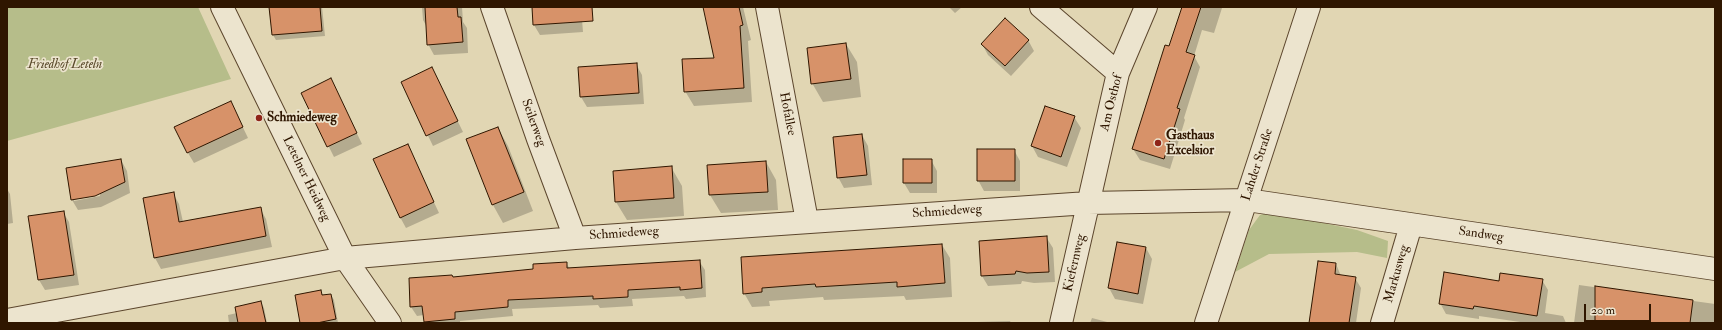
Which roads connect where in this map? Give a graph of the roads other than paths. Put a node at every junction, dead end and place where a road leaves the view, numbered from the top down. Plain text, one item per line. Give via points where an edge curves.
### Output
1 (222, 7) edge
2 (492, 7) edge
3 (767, 7) edge
4 (1041, 7) edge
5 (1146, 7) edge
6 (1309, 7) edge
7 (1118, 73) junction
8 (1247, 200) junction
9 (1088, 203) junction
10 (807, 221) junction
11 (1411, 225) junction
12 (575, 238) junction
13 (345, 258) junction
14 (1715, 269) edge
15 (7, 320) edge
16 (390, 323) edge
17 (1061, 323) edge
18 (1206, 323) edge
19 (1382, 323) edge

1 - 13 street, Letelner Heidweg
2 - 12 street, Seilerweg
3 - 10 street, Hofallee
4 - 7 street
5 - 7 street, Am Osthof
6 - 8 street, Lahder Straße
7 - 9 street, Am Osthof
8 - 9 street, Schmiedeweg
8 - 11 street, Sandweg
8 - 18 street, Lahder Straße
9 - 10 street, Schmiedeweg
9 - 17 street, Kiefernweg
10 - 12 street, Schmiedeweg
11 - 14 street, Sandweg
11 - 19 street, Markusweg
12 - 13 street, Schmiedeweg
13 - 15 street, Schmiedeweg
13 - 16 street, Letelner Heidweg

